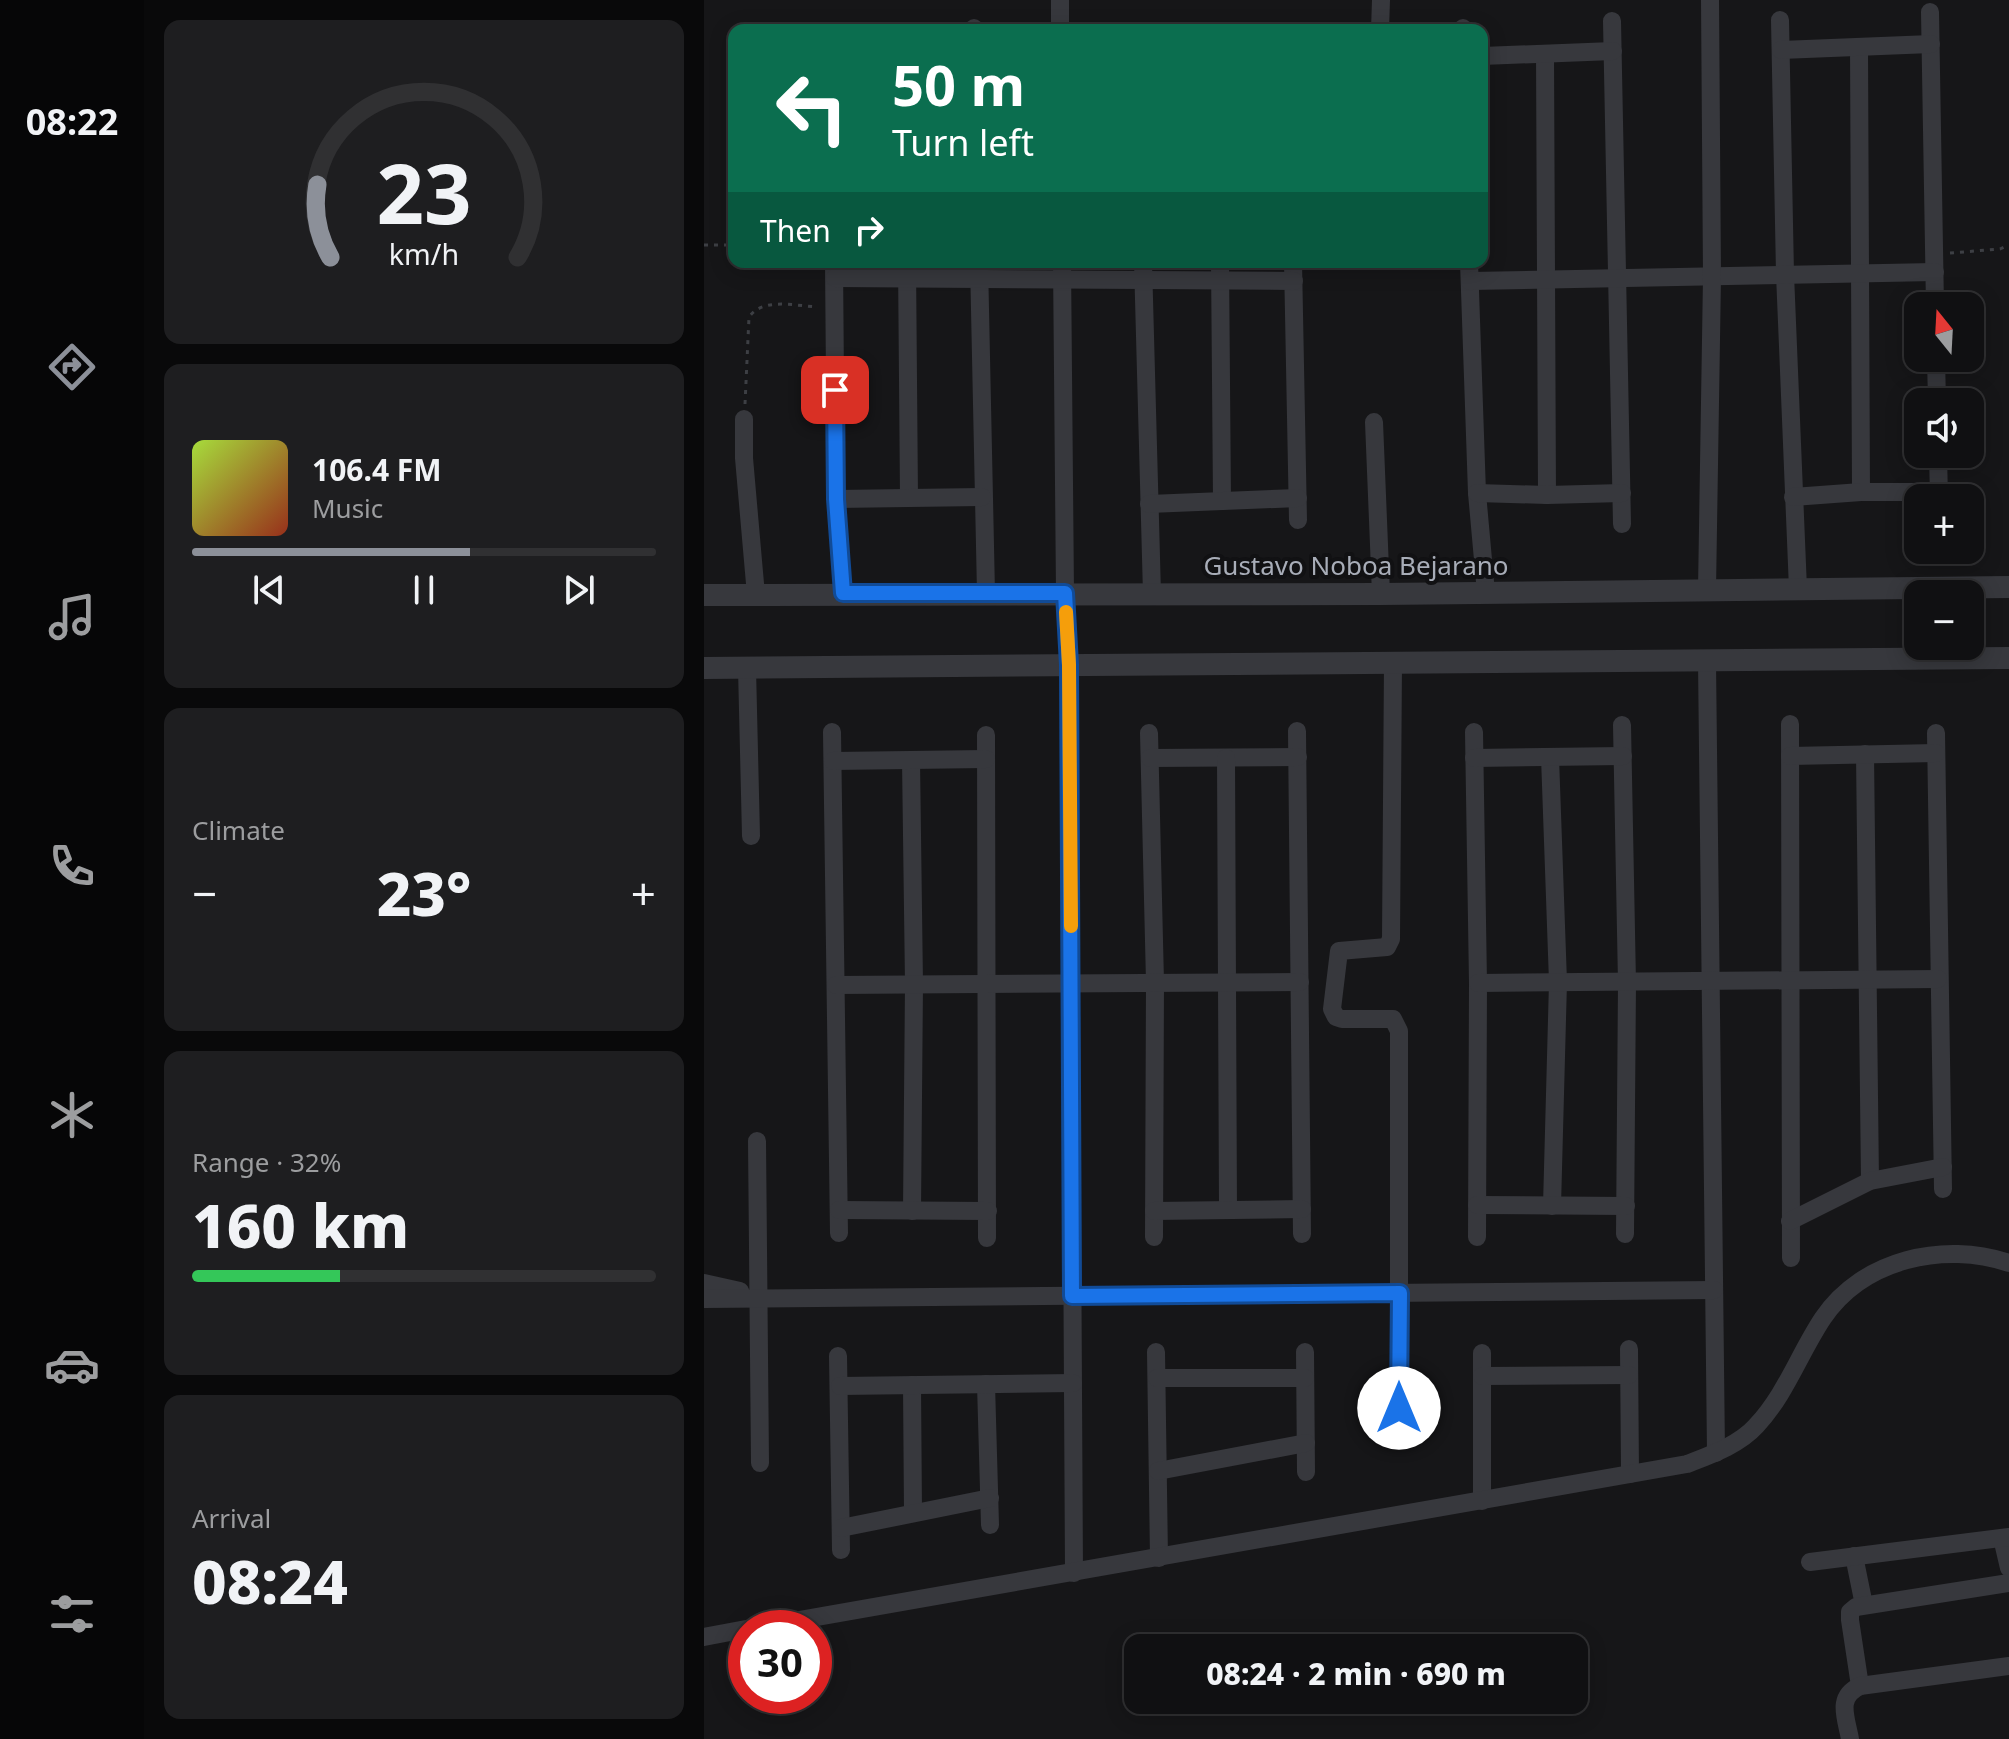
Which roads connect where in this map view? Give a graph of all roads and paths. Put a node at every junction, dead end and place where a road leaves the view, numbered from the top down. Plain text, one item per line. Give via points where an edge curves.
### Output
1 (1060, 0) edge
2 (1381, 0) edge
3 (1710, 0) edge
4 (1930, 12) dead end
5 (1780, 20) dead end
6 (1612, 21) dead end
7 (1060, 24) edge
8 (1380, 24) edge
9 (1931, 44) junction
10 (1859, 47) junction
11 (1781, 50) junction
12 (1613, 51) junction
13 (1545, 54) junction
14 (1488, 56) edge
15 (704, 245) edge
16 (728, 245) edge
17 (2009, 245) edge
18 (1934, 263) junction
19 (1143, 268) edge
20 (1220, 268) edge
21 (1469, 268) edge
22 (834, 270) edge
23 (907, 270) edge
24 (979, 270) edge
25 (1062, 270) edge
26 (1294, 272) edge
27 (1861, 273) junction
28 (1785, 274) junction
29 (1712, 277) junction
30 (1618, 279) junction
31 (1547, 280) junction
32 (1144, 281) junction
33 (1221, 281) junction
34 (1470, 281) junction
35 (1935, 292) edge
36 (834, 307) junction
37 (744, 419) joint
38 (1374, 422) dead end
39 (1861, 492) junction
40 (1477, 493) junction
41 (1622, 493) junction
42 (1904, 494) edge
43 (1547, 495) junction
44 (982, 497) junction
45 (1793, 497) junction
46 (909, 498) junction
47 (1298, 498) junction
48 (836, 499) junction
49 (1222, 501) junction
50 (1149, 504) junction
51 (1298, 520) dead end
52 (1622, 524) dead end
53 (2009, 587) edge
54 (1798, 589) junction
55 (1707, 590) junction
56 (843, 593) junction
57 (986, 593) junction
58 (1065, 593) junction
59 (1486, 593) junction
60 (1152, 594) junction
61 (1381, 594) junction
62 (704, 595) edge
63 (756, 595) junction
64 (2009, 658) edge
65 (1707, 661) junction
66 (1393, 662) junction
67 (1069, 665) junction
68 (704, 668) edge
69 (747, 668) junction
70 (1790, 724) dead end
71 (1622, 725) dead end
72 (1297, 731) dead end
73 (832, 732) dead end
74 (1474, 732) dead end
75 (1149, 733) dead end
76 (1936, 733) dead end
77 (986, 735) dead end
78 (1936, 753) junction
79 (1865, 754) junction
80 (1623, 756) junction
81 (1790, 756) junction
82 (1298, 757) junction
83 (1550, 757) junction
84 (1150, 758) junction
85 (1226, 758) junction
86 (1474, 758) junction
87 (986, 759) junction
88 (911, 760) junction
89 (833, 761) junction
90 (751, 836) dead end
91 (1938, 979) junction
92 (1868, 980) junction
93 (1790, 981) junction
94 (1071, 982) junction
95 (1155, 982) junction
96 (1228, 982) junction
97 (1300, 982) junction
98 (1558, 982) junction
99 (1711, 982) junction
100 (988, 983) junction
101 (1478, 983) junction
102 (1627, 983) junction
103 (914, 984) junction
104 (836, 985) junction
105 (757, 1141) dead end
106 (1943, 1167) junction
107 (1870, 1181) junction
108 (1943, 1189) dead end
109 (1477, 1205) junction
110 (1552, 1206) junction
111 (1626, 1206) junction
112 (1302, 1209) junction
113 (839, 1210) junction
114 (1228, 1210) junction
115 (912, 1211) junction
116 (988, 1211) junction
117 (1154, 1211) junction
118 (1790, 1221) junction
119 (839, 1233) dead end
120 (1302, 1234) dead end
121 (1625, 1234) dead end
122 (1154, 1237) dead end
123 (1477, 1237) dead end
124 (987, 1238) dead end
125 (1791, 1258) dead end
126 (2009, 1263) edge
127 (704, 1283) edge
128 (1714, 1290) junction
129 (1400, 1293) junction
130 (758, 1296) junction
131 (1072, 1296) junction
132 (704, 1299) edge
133 (1629, 1349) dead end
134 (1156, 1352) dead end
135 (1305, 1352) dead end
136 (1482, 1353) dead end
137 (838, 1356) dead end
138 (1629, 1375) junction
139 (1482, 1376) junction
140 (1157, 1378) junction
141 (1305, 1378) junction
142 (1073, 1383) junction
143 (986, 1384) junction
144 (912, 1385) junction
145 (840, 1386) junction
146 (1399, 1408) dead end
147 (1306, 1443) junction
148 (1716, 1453) junction
149 (760, 1463) dead end
150 (1158, 1471) junction
151 (1306, 1472) dead end
152 (1630, 1474) junction
153 (990, 1498) junction
154 (1482, 1501) junction
155 (913, 1513) junction
156 (990, 1525) dead end
157 (841, 1528) junction
158 (2006, 1537) edge
159 (841, 1550) dead end
160 (1854, 1556) junction
161 (1159, 1558) junction
162 (1810, 1562) dead end
163 (2009, 1568) edge
164 (1074, 1573) junction
165 (2009, 1583) edge
166 (1864, 1605) junction
167 (832, 1615) edge
168 (728, 1632) edge
169 (704, 1637) edge
170 (2009, 1666) edge
171 (1860, 1686) junction
172 (1850, 1739) edge

1 - 7 street
2 - 8 street
3 - 29 street
4 - 9 street
5 - 11 street
6 - 12 street
9 - 10 street
9 - 18 street
10 - 11 street
10 - 27 street
11 - 28 street
12 - 13 street
12 - 30 street
13 - 14 street
13 - 31 street
15 - 16 path
17 - 18 path
18 - 27 street
18 - 35 street
19 - 32 street
20 - 33 street
21 - 34 street
22 - 23 street
22 - 36 street
23 - 24 street
23 - 46 street
24 - 25 street
24 - 44 street
25 - 32 street
25 - 58 street
26 - 33 street
26 - 47 street
27 - 28 street
27 - 39 street
28 - 29 street
28 - 45 street
29 - 30 street
29 - 55 street
30 - 31 street
30 - 41 street
31 - 34 street
31 - 43 street
32 - 33 street
32 - 50 street
33 - 49 street
34 - 40 street
36 - 37 path via 764,305 754,310 749,317
36 - 48 street
37 - 63 street
38 - 61 street
39 - 42 street
39 - 45 street
40 - 43 street
40 - 59 street
41 - 43 street
41 - 52 street
44 - 46 street
44 - 57 street
45 - 54 street
46 - 48 street
47 - 49 street
47 - 51 street
48 - 56 street
49 - 50 street
50 - 60 street
53 - 54 street, Gustavo Noboa Bejarano
54 - 55 street, Gustavo Noboa Bejarano
55 - 59 street, Gustavo Noboa Bejarano
56 - 57 street, Gustavo Noboa Bejarano
56 - 63 street, Gustavo Noboa Bejarano
57 - 58 street, Gustavo Noboa Bejarano
58 - 60 street, Gustavo Noboa Bejarano
58 - 67 street
59 - 61 street, Gustavo Noboa Bejarano
60 - 61 street, Gustavo Noboa Bejarano
62 - 63 street, Gustavo Noboa Bejarano
64 - 65 street
65 - 66 street
65 - 99 street
66 - 67 street
66 - 129 street via 1391,939 1387,947 1339,951 1332,1009 1342,1019 1393,1019 1399,1031
67 - 69 street
67 - 94 street
68 - 69 street
69 - 90 street
70 - 81 street
71 - 80 street
72 - 82 street
73 - 89 street
74 - 86 street
75 - 84 street
76 - 78 street
77 - 87 street
78 - 79 street
78 - 91 street
79 - 81 street
79 - 92 street
80 - 83 street
80 - 102 street
81 - 93 street
82 - 85 street
82 - 97 street
83 - 86 street
83 - 98 street
84 - 85 street
84 - 95 street
85 - 96 street
86 - 101 street
87 - 88 street
87 - 100 street
88 - 89 street
88 - 103 street
89 - 104 street
91 - 92 street
91 - 106 street
92 - 93 street
92 - 107 street
93 - 99 street
93 - 118 street
94 - 95 street
94 - 100 street
94 - 131 street
95 - 96 street
95 - 117 street
96 - 97 street
96 - 114 street
97 - 112 street
98 - 101 street
98 - 102 street
98 - 110 street
99 - 102 street
99 - 128 street
100 - 103 street
100 - 116 street
101 - 109 street
102 - 111 street
103 - 104 street
103 - 115 street
104 - 113 street
105 - 130 street
106 - 107 street
106 - 108 street
107 - 118 street
109 - 110 street
109 - 123 street
110 - 111 street
111 - 121 street
112 - 114 street
112 - 120 street
113 - 115 street
113 - 119 street
114 - 117 street
115 - 116 street
116 - 124 street
117 - 122 street
118 - 125 street
126 - 148 street via 1932,1253 1892,1264 1856,1283 1825,1315 1784,1392 1754,1429
127 - 130 street
128 - 129 street
128 - 148 street
129 - 131 street
129 - 146 street
130 - 131 street
130 - 132 street
130 - 149 street
131 - 142 street
133 - 138 street
134 - 140 street
135 - 141 street
136 - 139 street
137 - 145 street
138 - 139 street
138 - 152 street
139 - 154 street
140 - 141 street
140 - 150 street
141 - 147 street
142 - 143 street
142 - 164 street
143 - 144 street
143 - 153 street
144 - 145 street
144 - 155 street
145 - 157 street
147 - 150 street
147 - 151 street
148 - 152 street
150 - 161 street
152 - 154 street
153 - 155 street
153 - 156 street
154 - 161 street
155 - 157 street
157 - 159 street
158 - 160 street
158 - 163 street
160 - 162 street
160 - 166 street
161 - 164 street
164 - 167 street
165 - 166 street
166 - 171 street via 1850,1612
168 - 169 street
170 - 171 street
171 - 172 street via 1844,1701

